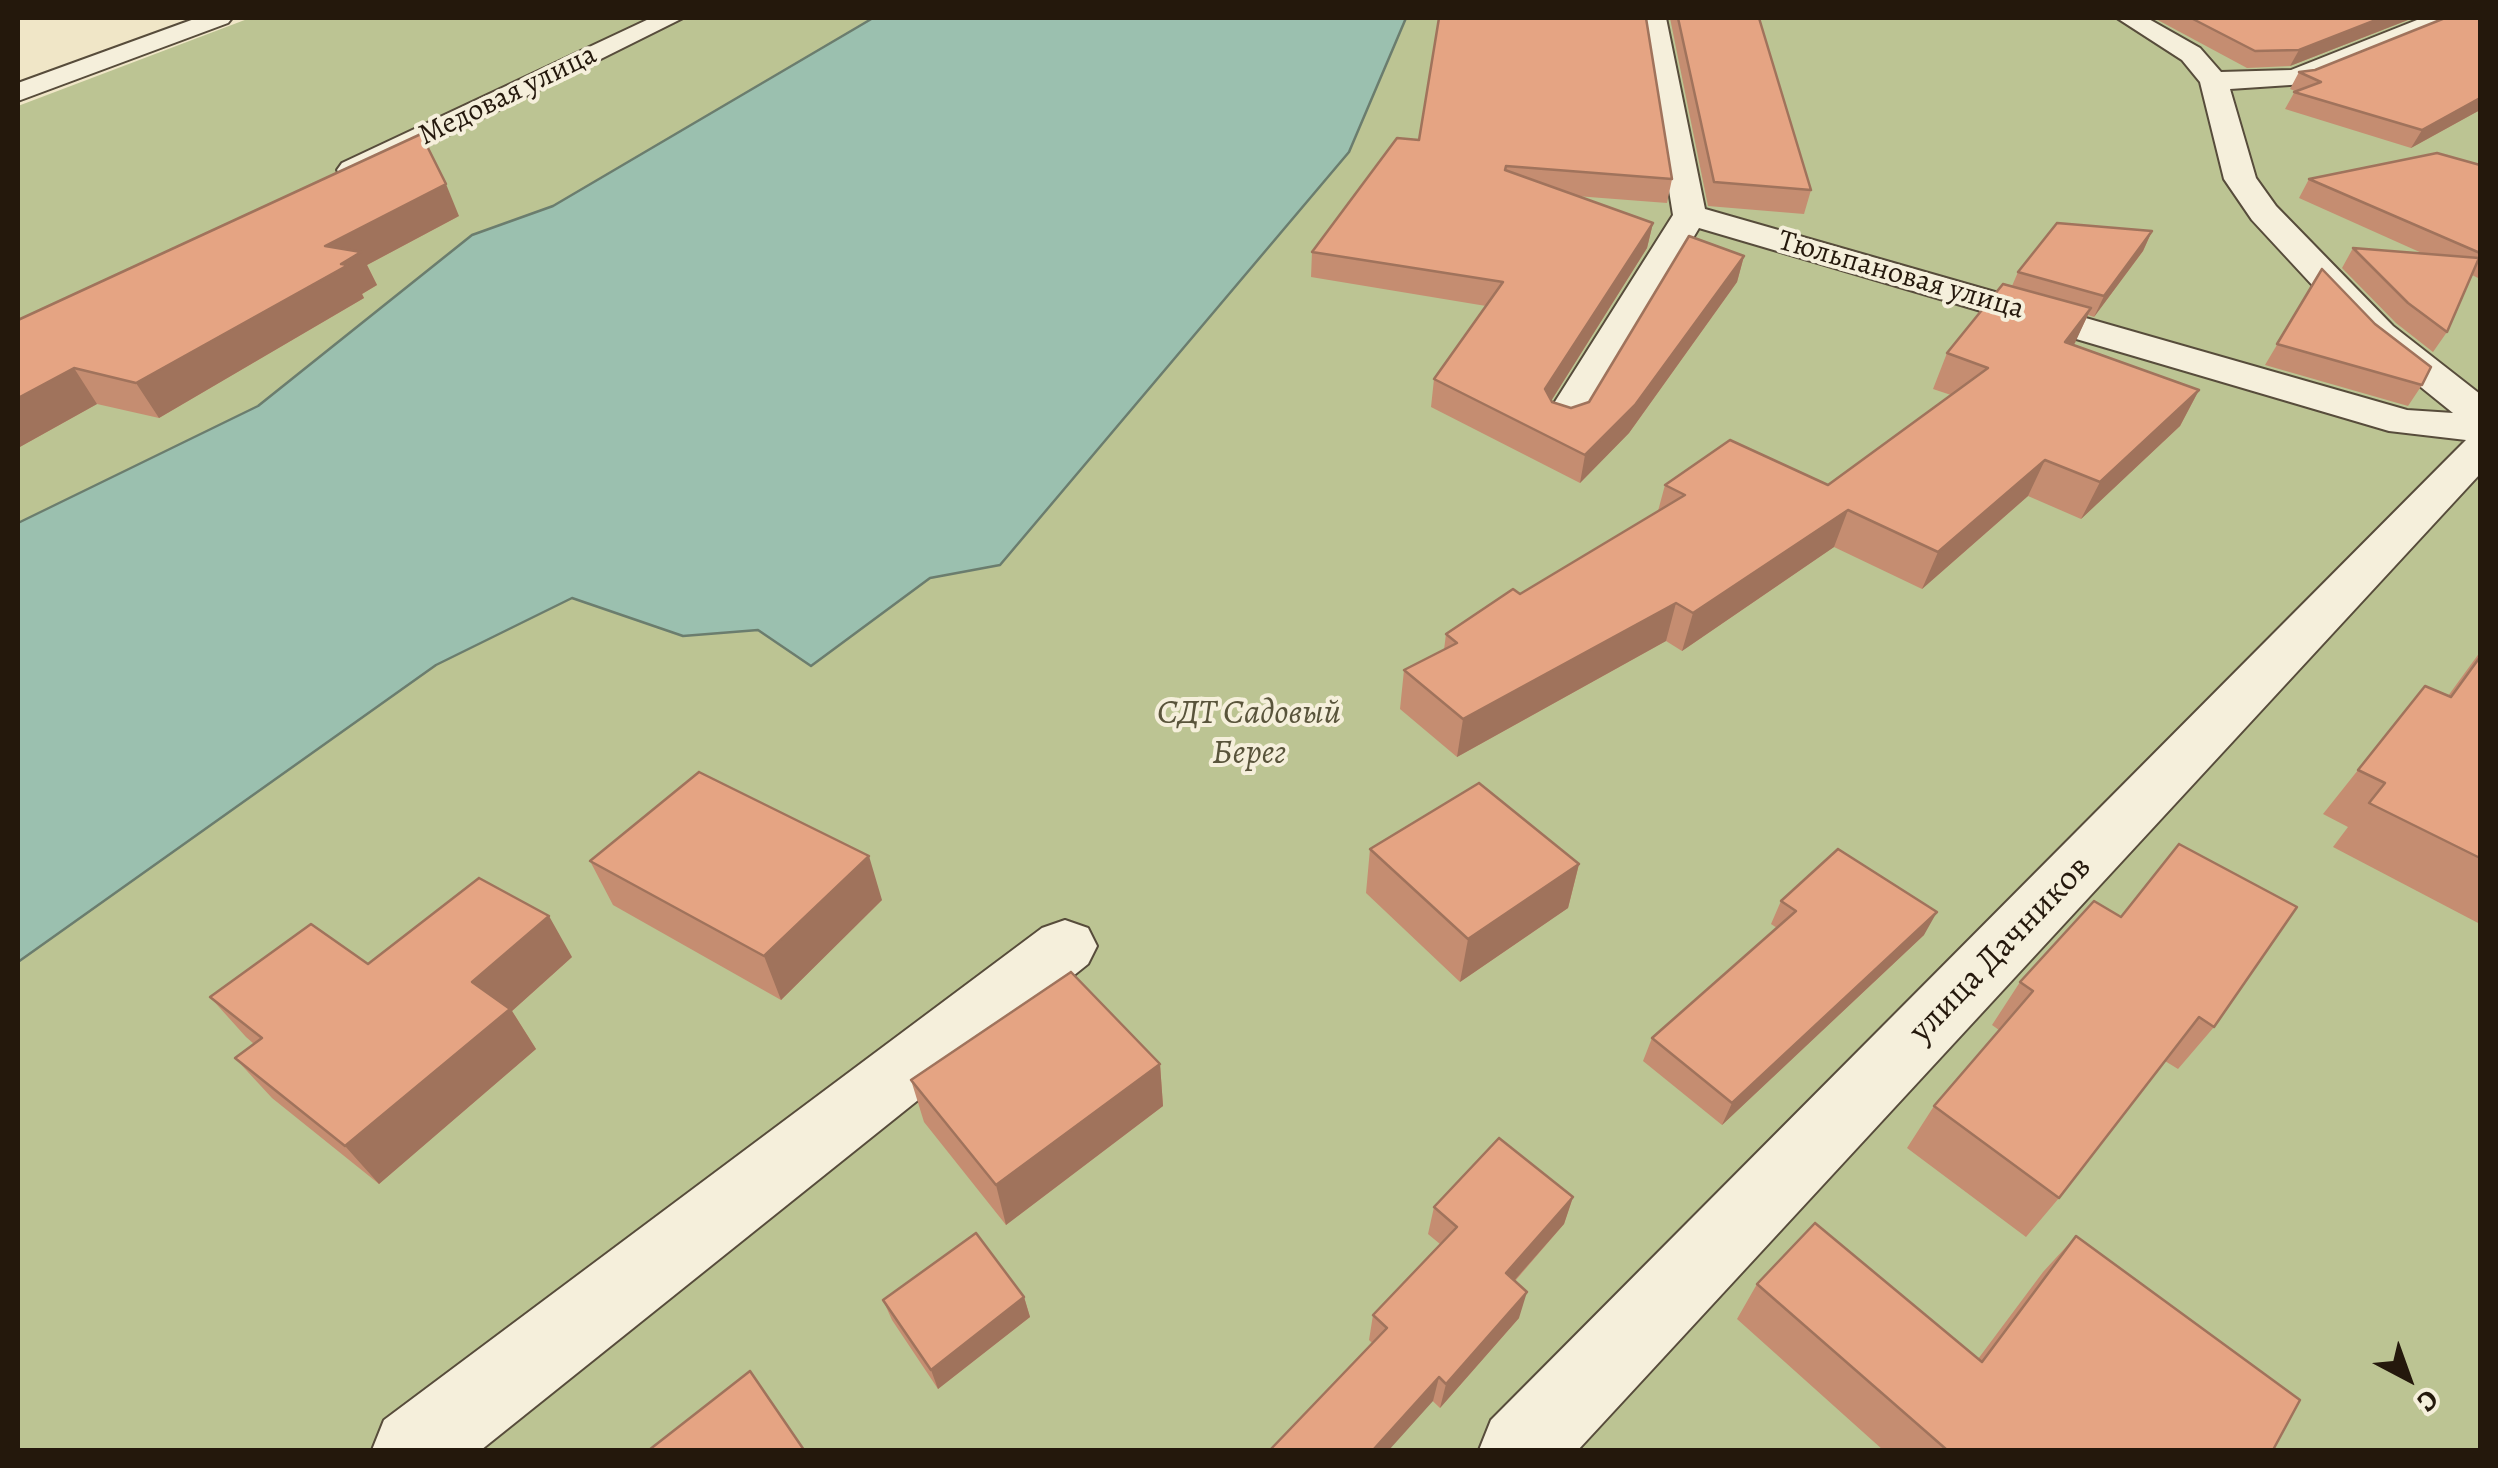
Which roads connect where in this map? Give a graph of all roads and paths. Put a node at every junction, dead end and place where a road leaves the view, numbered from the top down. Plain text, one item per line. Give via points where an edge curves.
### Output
1 (220, 18) edge
2 (670, 18) edge
3 (1653, 18) edge
4 (2130, 18) edge
5 (2443, 18) edge
6 (2214, 80) junction
7 (18, 92) edge
8 (319, 186) edge
9 (1690, 215) junction
10 (2480, 414) edge
11 (1565, 419) edge
12 (2480, 428) edge
13 (2480, 449) edge
14 (1065, 946) dead end
15 (414, 1450) edge
16 (1521, 1450) edge

1 - 7 street
2 - 8 street, Медовая улица
3 - 9 street
4 - 6 street via 2191,54
5 - 6 street via 2295,78
6 - 10 street via 2240,179 2264,212 2379,334
9 - 11 street
9 - 12 street, Тюльпановая улица via 2404,422
13 - 16 street, улица Дачников
14 - 15 street

